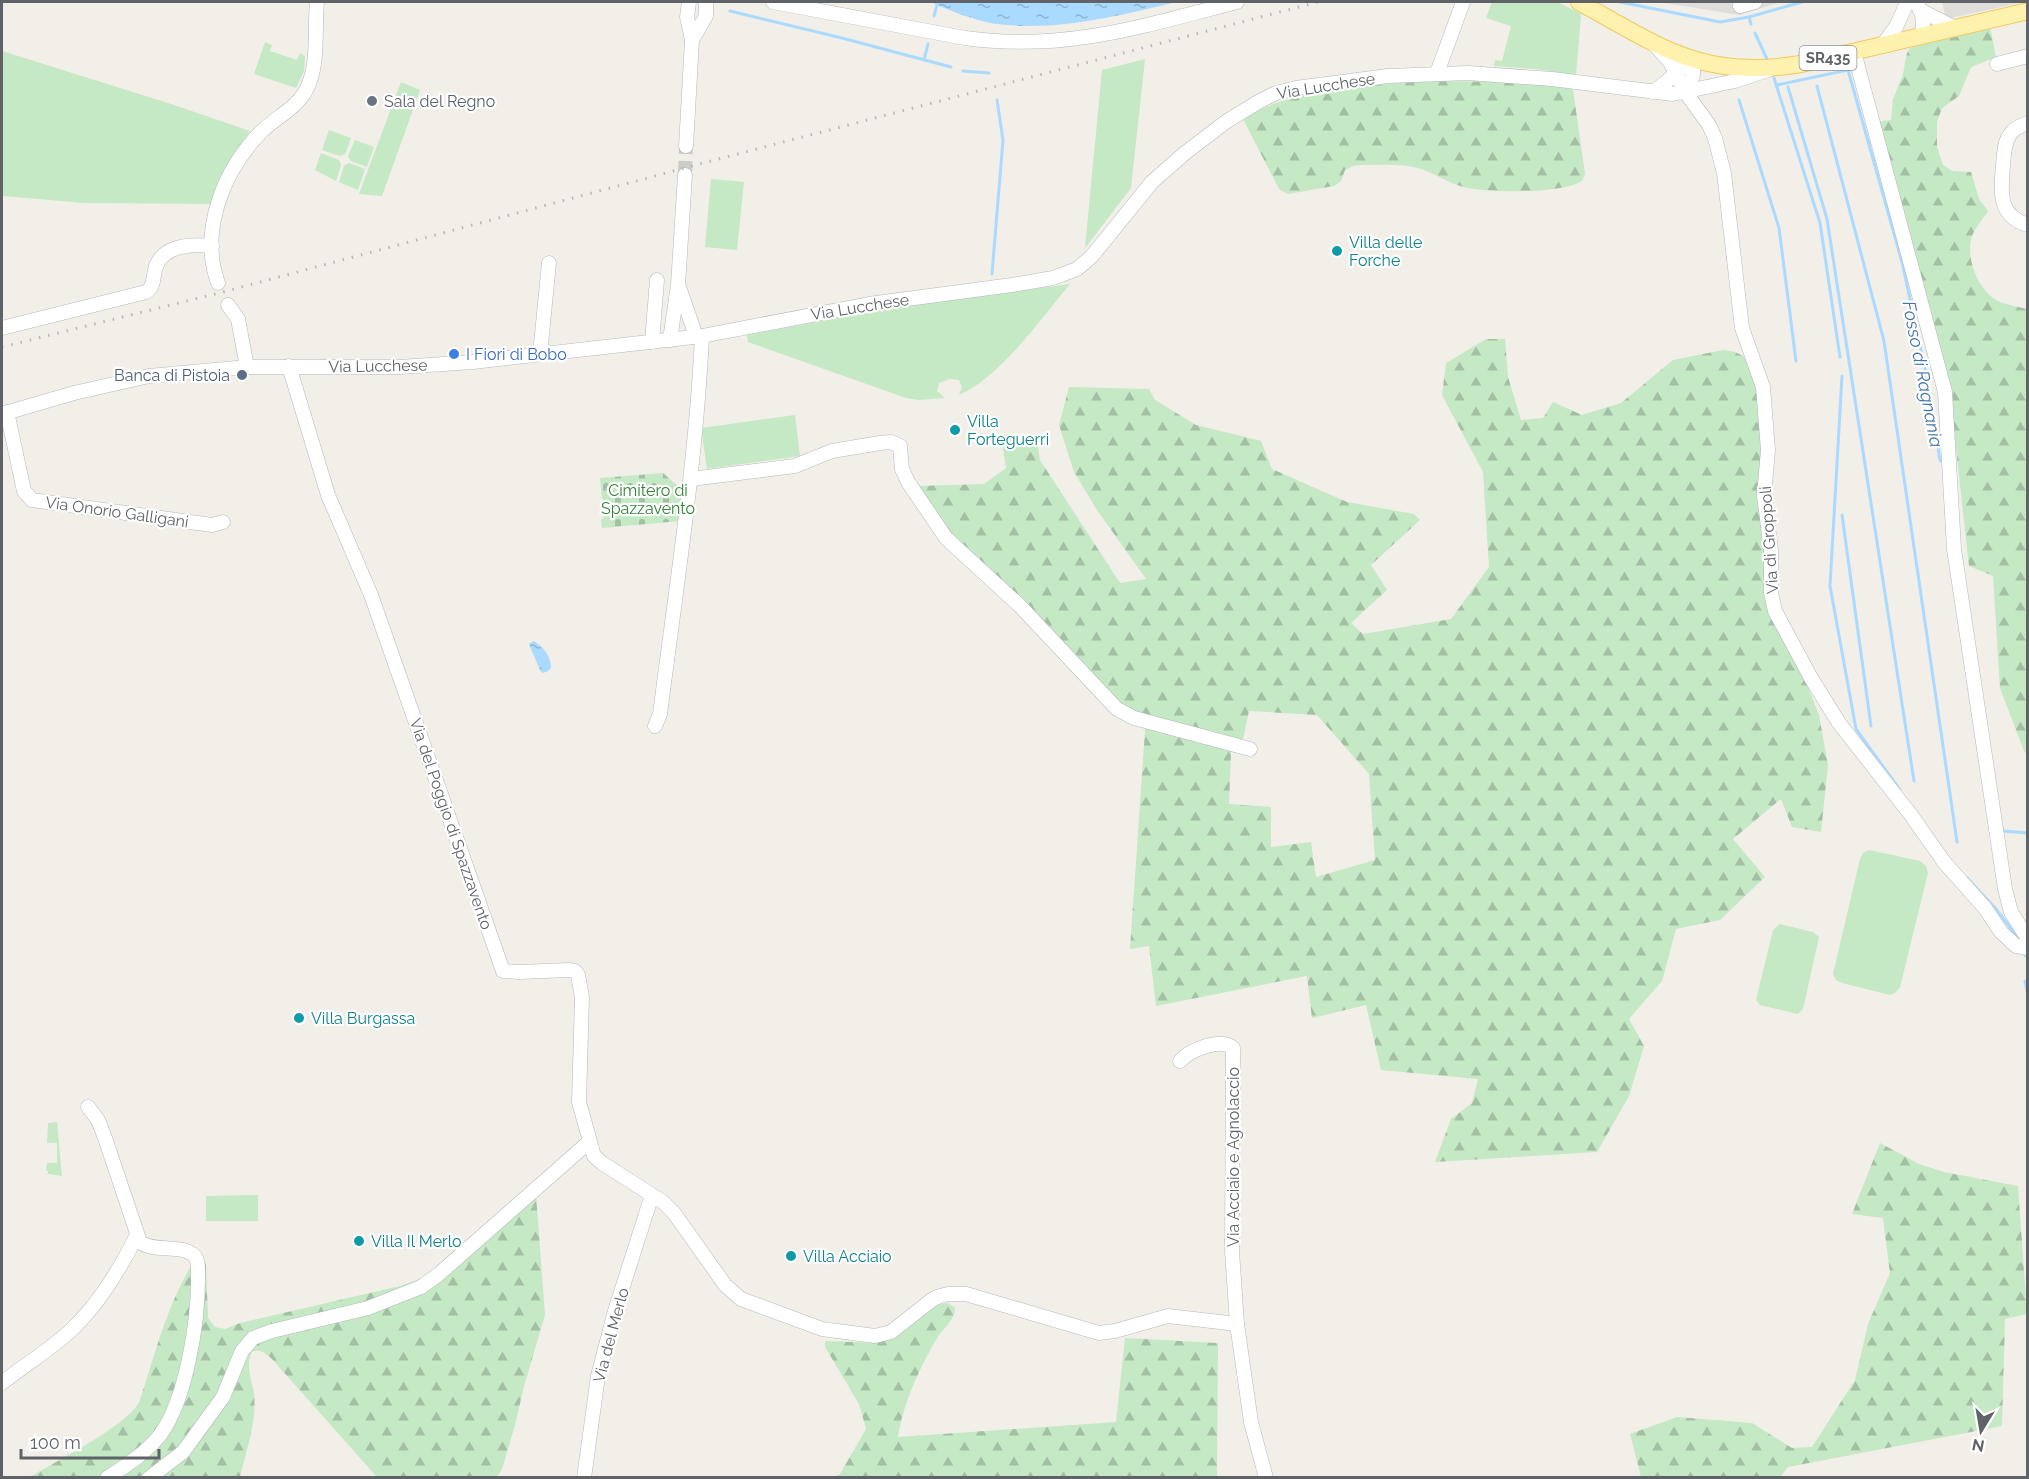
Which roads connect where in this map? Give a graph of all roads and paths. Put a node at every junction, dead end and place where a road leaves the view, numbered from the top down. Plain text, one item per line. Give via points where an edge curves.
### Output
1 (317, 2) edge
2 (719, 2) edge
3 (773, 2) edge
4 (1237, 2) edge
5 (1463, 2) edge
6 (1578, 2) edge
7 (1755, 2) edge
8 (687, 3) edge
9 (1912, 5) edge
10 (1740, 6) dead end
11 (706, 7) edge
12 (2028, 11) edge
13 (1955, 28) junction
14 (1918, 38) junction
15 (692, 40) junction
16 (1655, 45) junction
17 (1882, 46) junction
18 (1854, 52) junction
19 (2028, 56) edge
20 (1693, 60) junction
21 (1997, 64) dead end
22 (1774, 68) junction
23 (1437, 73) junction
24 (1675, 74) junction
25 (1652, 92) junction
26 (1686, 93) junction
27 (2028, 123) edge
28 (686, 146) tunnel mouth
29 (685, 175) tunnel mouth
30 (2028, 225) edge
31 (212, 246) junction
32 (549, 263) dead end
33 (657, 280) dead end
34 (218, 283) dead end
35 (678, 285) junction
36 (228, 305) dead end
37 (2, 328) edge
38 (699, 336) junction
39 (670, 340) junction
40 (652, 342) junction
41 (540, 354) junction
42 (289, 366) junction
43 (247, 367) junction
44 (4, 413) edge
45 (691, 479) junction
46 (223, 522) dead end
47 (655, 726) dead end
48 (1250, 749) dead end
49 (2028, 939) edge
50 (2028, 948) edge
51 (1180, 1061) dead end
52 (88, 1107) dead end
53 (589, 1142) junction
54 (652, 1195) junction
55 (137, 1235) junction
56 (1237, 1324) junction
57 (2, 1383) edge
58 (107, 1478) edge
59 (149, 1478) edge
60 (584, 1478) edge
61 (1266, 1478) edge

1 - 31 street via 309,83 296,103 244,150 222,189
2 - 11 street
3 - 4 street via 965,38 1013,42 1083,39
5 - 23 street
6 - 16 main road, SR435
7 - 10 street
8 - 15 street
9 - 13 street
9 - 14 street via 1924,24
9 - 17 street
11 - 15 street
12 - 13 main road, SR435
13 - 14 main road, SR435
14 - 17 main road, SR435
15 - 28 street
16 - 20 main road, SR435
16 - 24 street
17 - 18 main road, SR435
18 - 22 main road, SR435
18 - 49 street via 1945,392 1954,549 2005,889 2011,912
19 - 21 street
20 - 22 main road, SR435 via 1728,67
20 - 24 street
20 - 26 street via 1693,75
22 - 26 street, Via Lucchese
23 - 25 street, Via Lucchese via 1501,74
23 - 38 street, Via Lucchese via 1296,88 1260,101 1169,166 1092,256 1066,273 1043,280 869,304
24 - 25 street
24 - 26 street, Via di Groppoli
25 - 26 street, Via Lucchese
26 - 50 street, Via di Groppoli via 1712,131 1721,160 1742,328 1763,387 1768,450 1764,495 1775,611 1843,728 2001,932 2016,946
27 - 30 street via 2015,129 2007,140 2001,190 2009,213
29 - 35 street
31 - 34 street
31 - 37 street via 187,246 163,255 146,292
32 - 41 street
33 - 40 street
35 - 38 street
35 - 39 street
36 - 43 street via 237,317
38 - 39 street, Via Lucchese
38 - 45 street via 699,409
39 - 40 street, Via Lucchese
40 - 41 street, Via Lucchese
41 - 42 street, Via Lucchese via 411,367
42 - 43 street, Via Lucchese
42 - 53 street, Via del Poggio di Spazzavento via 328,495 371,595 503,971 570,970 578,975 582,997 579,1101
43 - 44 street, Via Lucchese via 149,376
44 - 46 street, Via Onorio Galligani via 24,491 32,500 212,525
45 - 47 street via 660,714
45 - 48 street via 795,466 831,451 895,442 900,446 902,469 908,482 946,538 1020,606 1117,709 1134,718
51 - 56 street, Via Acciaio e Agnolaccio via 1190,1053 1216,1045 1228,1044 1233,1051 1232,1251
52 - 55 street via 105,1138
53 - 54 street, Via del Poggio di Spazzavento via 596,1158
53 - 59 street via 421,1287 368,1308 253,1338 242,1351 227,1389 183,1452
54 - 56 street via 674,1213 725,1285 741,1299 822,1329 884,1335 933,1299 957,1293 1099,1333 1168,1316
54 - 60 street, Via del Merlo via 598,1376
55 - 57 street via 91,1309 68,1333
55 - 58 street via 145,1246 195,1256 198,1307 188,1363 170,1419 148,1449
56 - 61 street, Via Acciaio e Agnolaccio via 1251,1422

